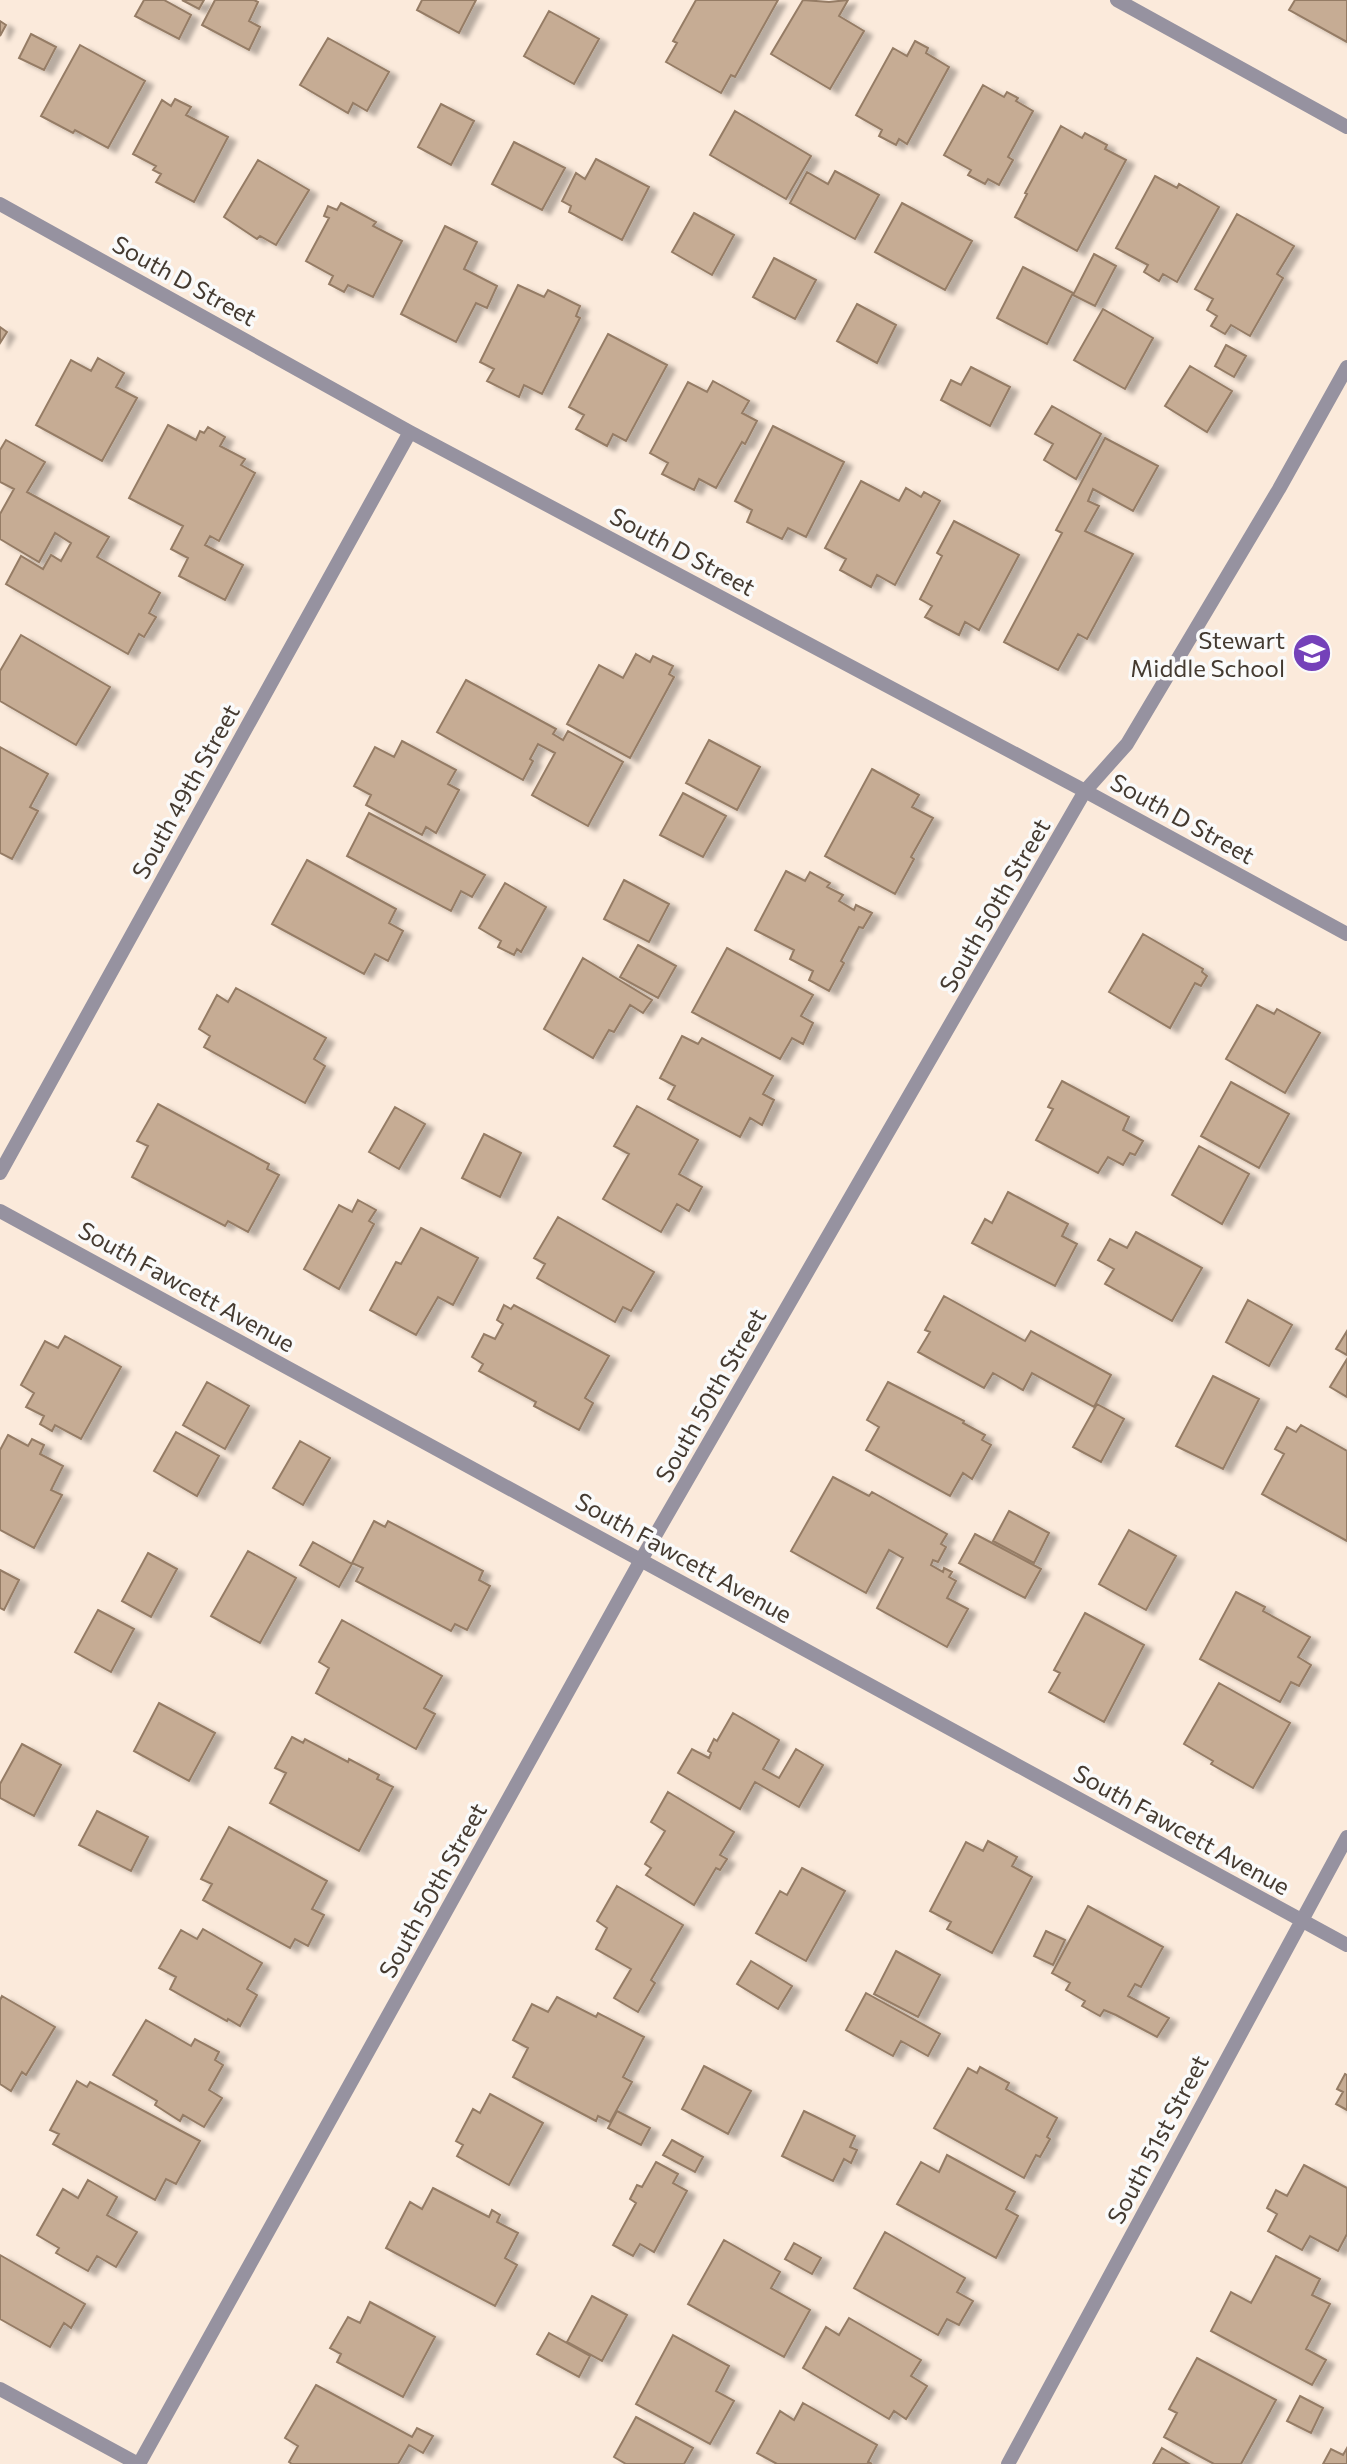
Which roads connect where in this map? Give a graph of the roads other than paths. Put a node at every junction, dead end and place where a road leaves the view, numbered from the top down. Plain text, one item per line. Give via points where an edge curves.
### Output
1 (1117, 0) edge
2 (1347, 127) edge
3 (0, 204) edge
4 (1347, 367) edge
5 (410, 432) junction
6 (1085, 791) junction
7 (1347, 934) edge
8 (0, 1173) edge
9 (0, 1211) edge
10 (641, 1560) junction
11 (1347, 1837) edge
12 (1301, 1919) junction
13 (1347, 1945) edge
14 (0, 2389) edge
15 (138, 2464) edge
16 (1008, 2464) edge

1 - 2 street
3 - 5 street, South D Street
4 - 6 street, South 50th Street via 1127,744
5 - 6 street, South D Street
5 - 8 street, South 49th Street
6 - 7 street, South D Street
6 - 10 street, South 50th Street
9 - 10 street, South Fawcett Avenue
10 - 12 street, South Fawcett Avenue
10 - 15 street, South 50th Street
11 - 12 street, South 51st Street
12 - 13 street, South Fawcett Avenue
12 - 16 street, South 51st Street
14 - 15 street

